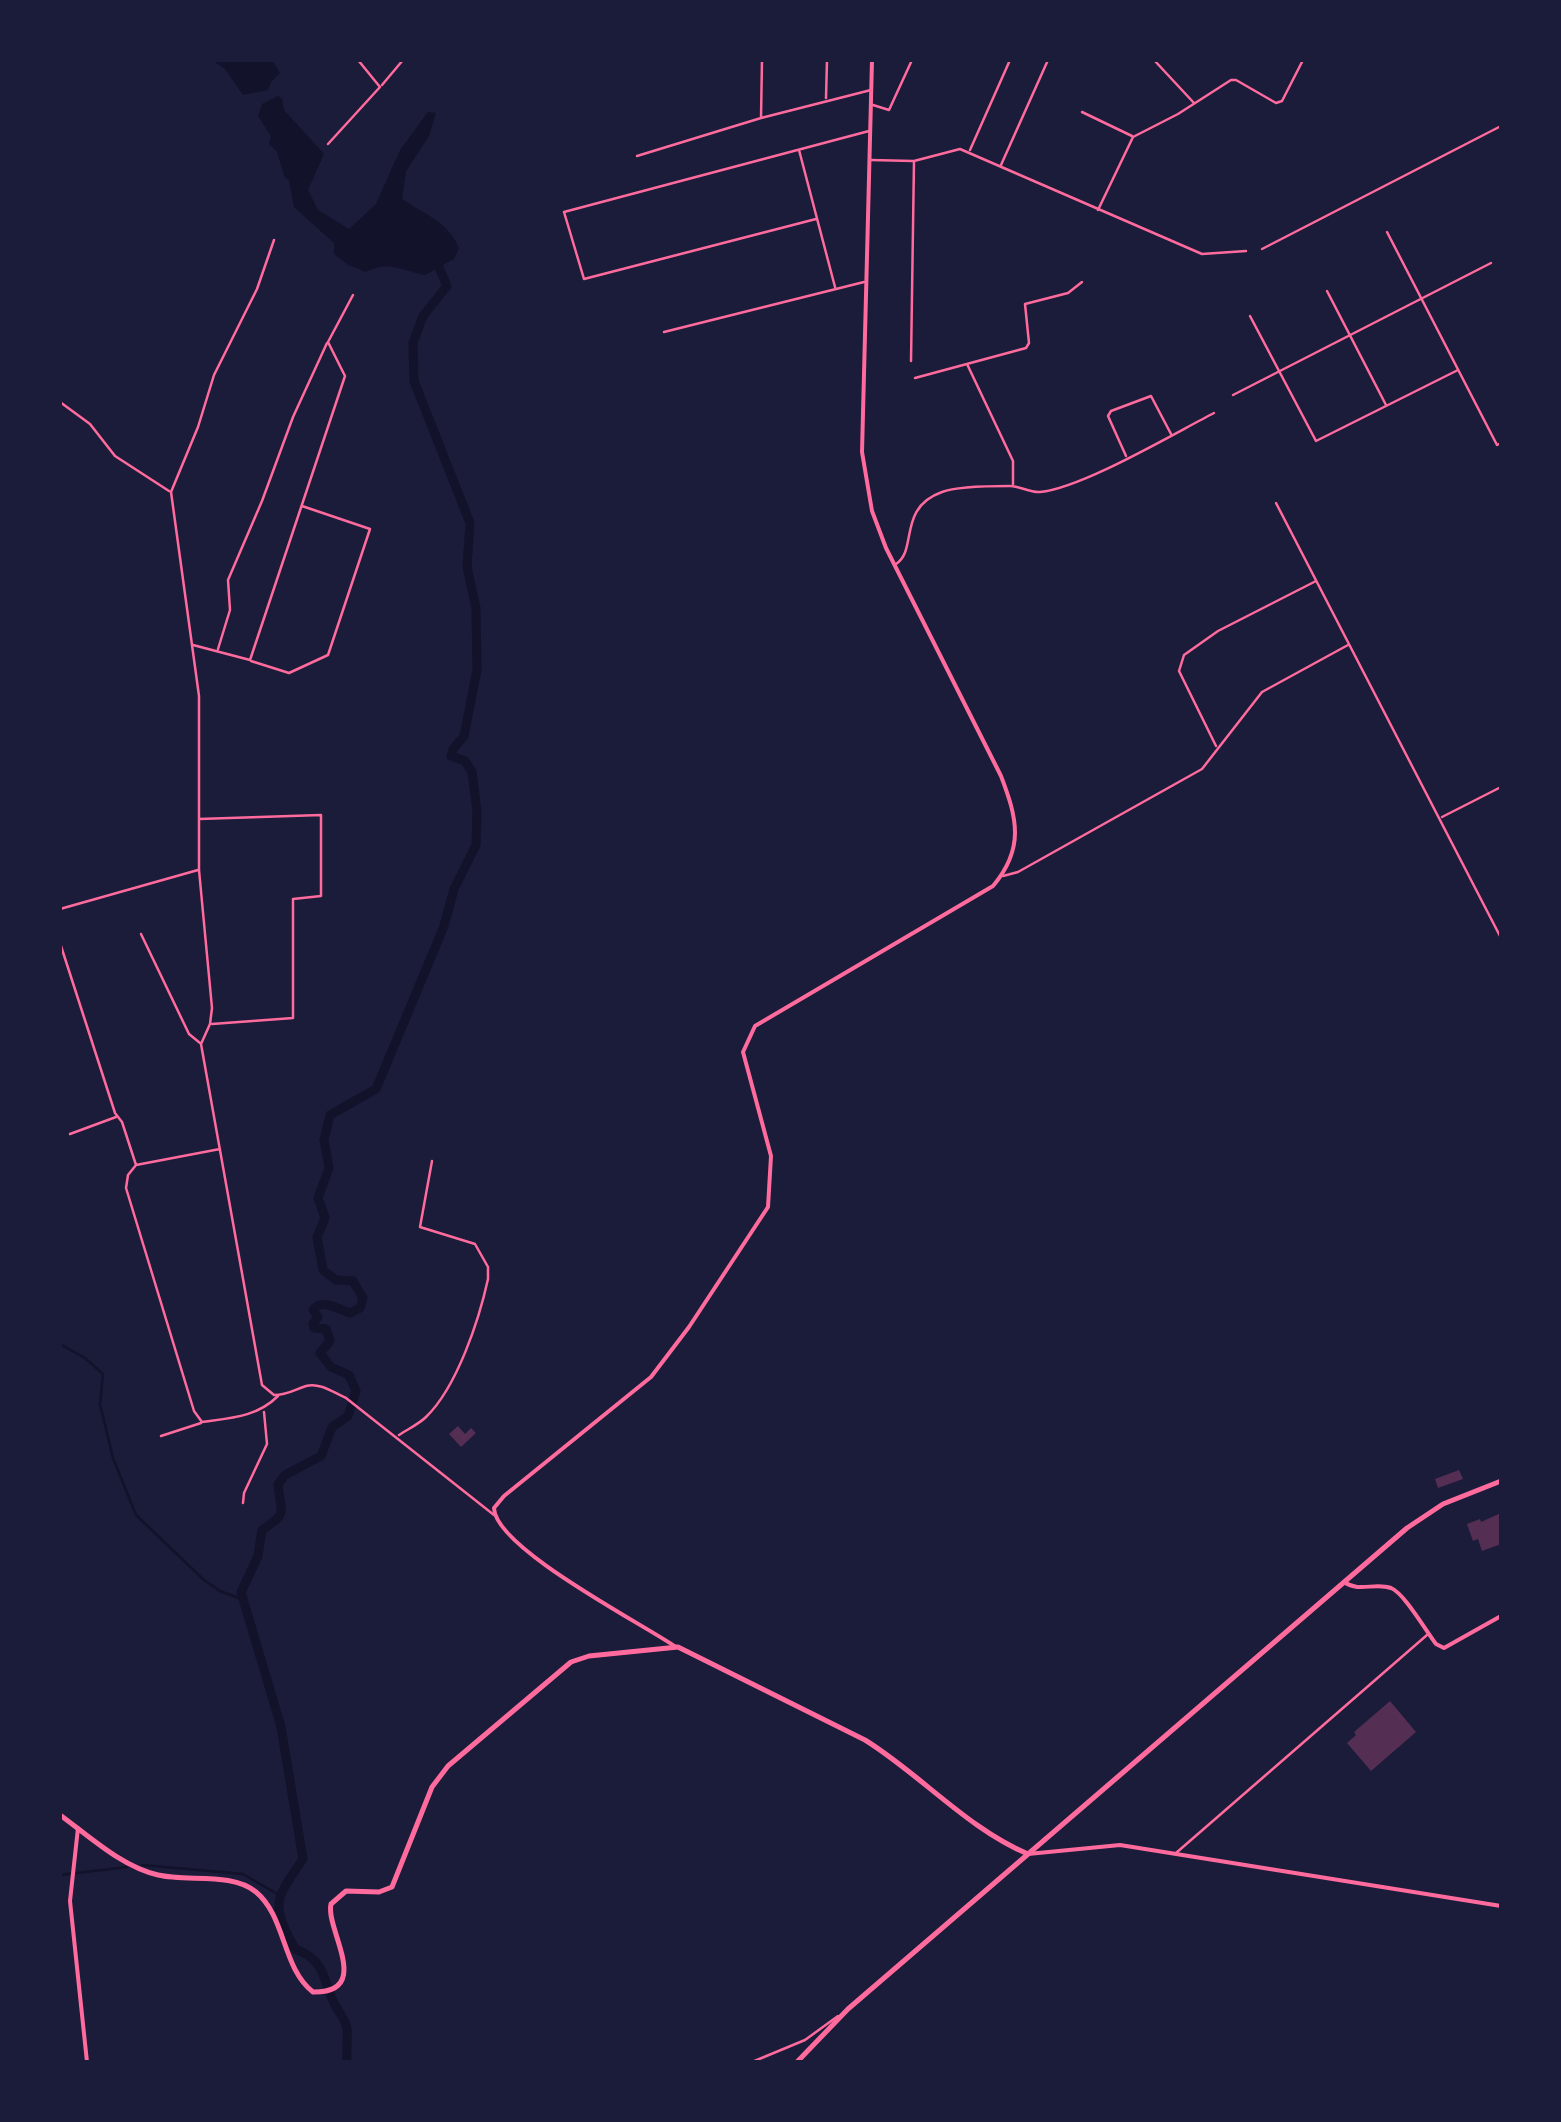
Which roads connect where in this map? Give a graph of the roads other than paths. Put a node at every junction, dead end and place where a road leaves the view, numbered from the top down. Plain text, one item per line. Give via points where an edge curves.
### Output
1 (358, 60) edge
2 (403, 60) edge
3 (762, 60) edge
4 (827, 60) edge
5 (872, 60) edge
6 (912, 60) edge
7 (1010, 60) edge
8 (1048, 60) edge
9 (1154, 60) edge
10 (1303, 60) edge
11 (380, 87) junction
12 (872, 90) junction
13 (826, 101) junction
14 (1194, 104) junction
15 (872, 105) junction
16 (1082, 112) dead end
17 (761, 118) junction
18 (1499, 128) edge
19 (870, 131) junction
20 (1501, 136) edge
21 (1133, 137) junction
22 (328, 144) dead end
23 (798, 149) junction
24 (969, 152) junction
25 (637, 156) dead end
26 (870, 160) junction
27 (914, 161) junction
28 (1000, 166) junction
29 (1098, 210) junction
30 (816, 219) junction
31 (1387, 232) dead end
32 (274, 240) dead end
33 (1262, 249) dead end
34 (1246, 250) dead end
35 (1490, 264) dead end
36 (865, 282) junction
37 (1082, 282) dead end
38 (836, 287) junction
39 (1327, 291) dead end
40 (353, 295) dead end
41 (1421, 298) junction
42 (1250, 316) dead end
43 (664, 332) dead end
44 (1350, 335) junction
45 (328, 342) junction
46 (911, 361) dead end
47 (968, 364) junction
48 (1458, 370) junction
49 (1279, 371) junction
50 (915, 378) dead end
51 (1233, 395) dead end
52 (60, 402) edge
53 (1387, 406) junction
54 (1214, 413) dead end
55 (1171, 434) junction
56 (1501, 443) edge
57 (1127, 457) junction
58 (1013, 486) junction
59 (170, 492) junction
60 (1276, 503) dead end
61 (302, 506) junction
62 (894, 565) junction
63 (1317, 580) junction
64 (192, 644) junction
65 (1350, 644) junction
66 (217, 651) junction
67 (250, 660) junction
68 (1217, 749) junction
69 (1501, 787) edge
70 (1440, 818) junction
71 (197, 819) junction
72 (199, 870) junction
73 (1001, 876) junction
74 (60, 909) edge
75 (141, 934) dead end
76 (1501, 938) edge
77 (60, 943) edge
78 (210, 1024) junction
79 (201, 1044) junction
80 (118, 1116) junction
81 (70, 1134) dead end
82 (221, 1149) junction
83 (432, 1161) dead end
84 (136, 1164) junction
85 (280, 1395) junction
86 (264, 1411) junction
87 (202, 1422) junction
88 (160, 1436) dead end
89 (398, 1436) junction
90 (1501, 1481) edge
91 (244, 1503) dead end
92 (494, 1515) junction
93 (1344, 1582) junction
94 (1501, 1616) edge
95 (1429, 1634) junction
96 (678, 1648) junction
97 (60, 1814) edge
98 (78, 1828) junction
99 (1028, 1854) junction
100 (1175, 1854) junction
101 (1501, 1906) edge
102 (848, 2008) junction
103 (87, 2062) edge
104 (752, 2062) edge
105 (796, 2062) edge

1 - 11 street
2 - 11 street
3 - 17 street
4 - 13 street
5 - 12 street
6 - 15 street via 889,110
7 - 24 street
8 - 28 street
9 - 14 street
10 - 14 street via 1282,101 1231,80
11 - 22 street
12 - 13 street
12 - 15 street
13 - 17 street
14 - 21 street
15 - 19 street
16 - 21 street
17 - 25 street
18 - 20 street
18 - 33 street
19 - 23 street
19 - 26 street
21 - 29 street
23 - 30 street
23 - 30 street via 564,212 584,279
24 - 27 street
24 - 28 street
26 - 27 street
26 - 36 street
27 - 46 street
28 - 29 street
29 - 34 street via 1202,254
30 - 38 street
31 - 41 street
32 - 59 street
35 - 41 street
36 - 38 street
36 - 62 street via 862,452 872,510
37 - 47 street via 1068,293 1025,304 1026,348
38 - 43 street
39 - 44 street
40 - 45 street
41 - 44 street
41 - 48 street
42 - 49 street
44 - 49 street
44 - 53 street
45 - 61 street via 345,376
45 - 66 street via 228,580 230,610
47 - 50 street
47 - 58 street via 1014,461
48 - 53 street
48 - 56 street
49 - 51 street
49 - 53 street via 1316,441
52 - 59 street via 90,424 114,456
54 - 55 street
55 - 57 street
55 - 57 street via 1151,396 1111,411
57 - 58 street via 1049,490
58 - 62 street via 962,487 926,501 908,531 903,560
59 - 64 street
60 - 63 street
61 - 67 street
61 - 67 street via 370,530 328,655 289,673
62 - 73 street via 1015,814 1013,848
63 - 65 street
63 - 68 street via 1184,655 1179,671
64 - 66 street
64 - 71 street via 199,696
65 - 68 street via 1262,692
65 - 70 street
66 - 67 street
68 - 73 street via 1202,768
69 - 70 street
70 - 76 street
71 - 72 street
71 - 78 street via 321,815 321,896 292,899 294,1018
72 - 74 street
72 - 78 street
73 - 92 street via 755,1026 742,1052 771,1156 768,1207 651,1377 497,1502
75 - 79 street via 189,1034
77 - 80 street
78 - 79 street
79 - 82 street
80 - 81 street
80 - 84 street
82 - 84 street
82 - 85 street via 262,1385
83 - 89 street via 420,1227 474,1244 488,1278 443,1393 426,1417
84 - 87 street via 126,1188
85 - 86 street
85 - 89 street via 317,1386 346,1398
86 - 87 street
86 - 91 street via 267,1444
87 - 88 street
89 - 92 street
90 - 93 main road via 1428,1512
92 - 96 street via 559,1576
93 - 95 street via 1396,1590
93 - 99 main road
94 - 95 street via 1450,1647 1440,1647
95 - 100 street
96 - 98 main road via 571,1662 448,1766 432,1787 392,1888 346,1892 331,1904 344,1973 323,1992 313,1992 301,1979 255,1891 232,1882 157,1875
96 - 99 main road via 864,1740
97 - 98 main road
98 - 103 street via 70,1900
99 - 100 street via 1110,1845
99 - 102 main road
100 - 101 street
102 - 104 street via 804,2040
102 - 105 main road

